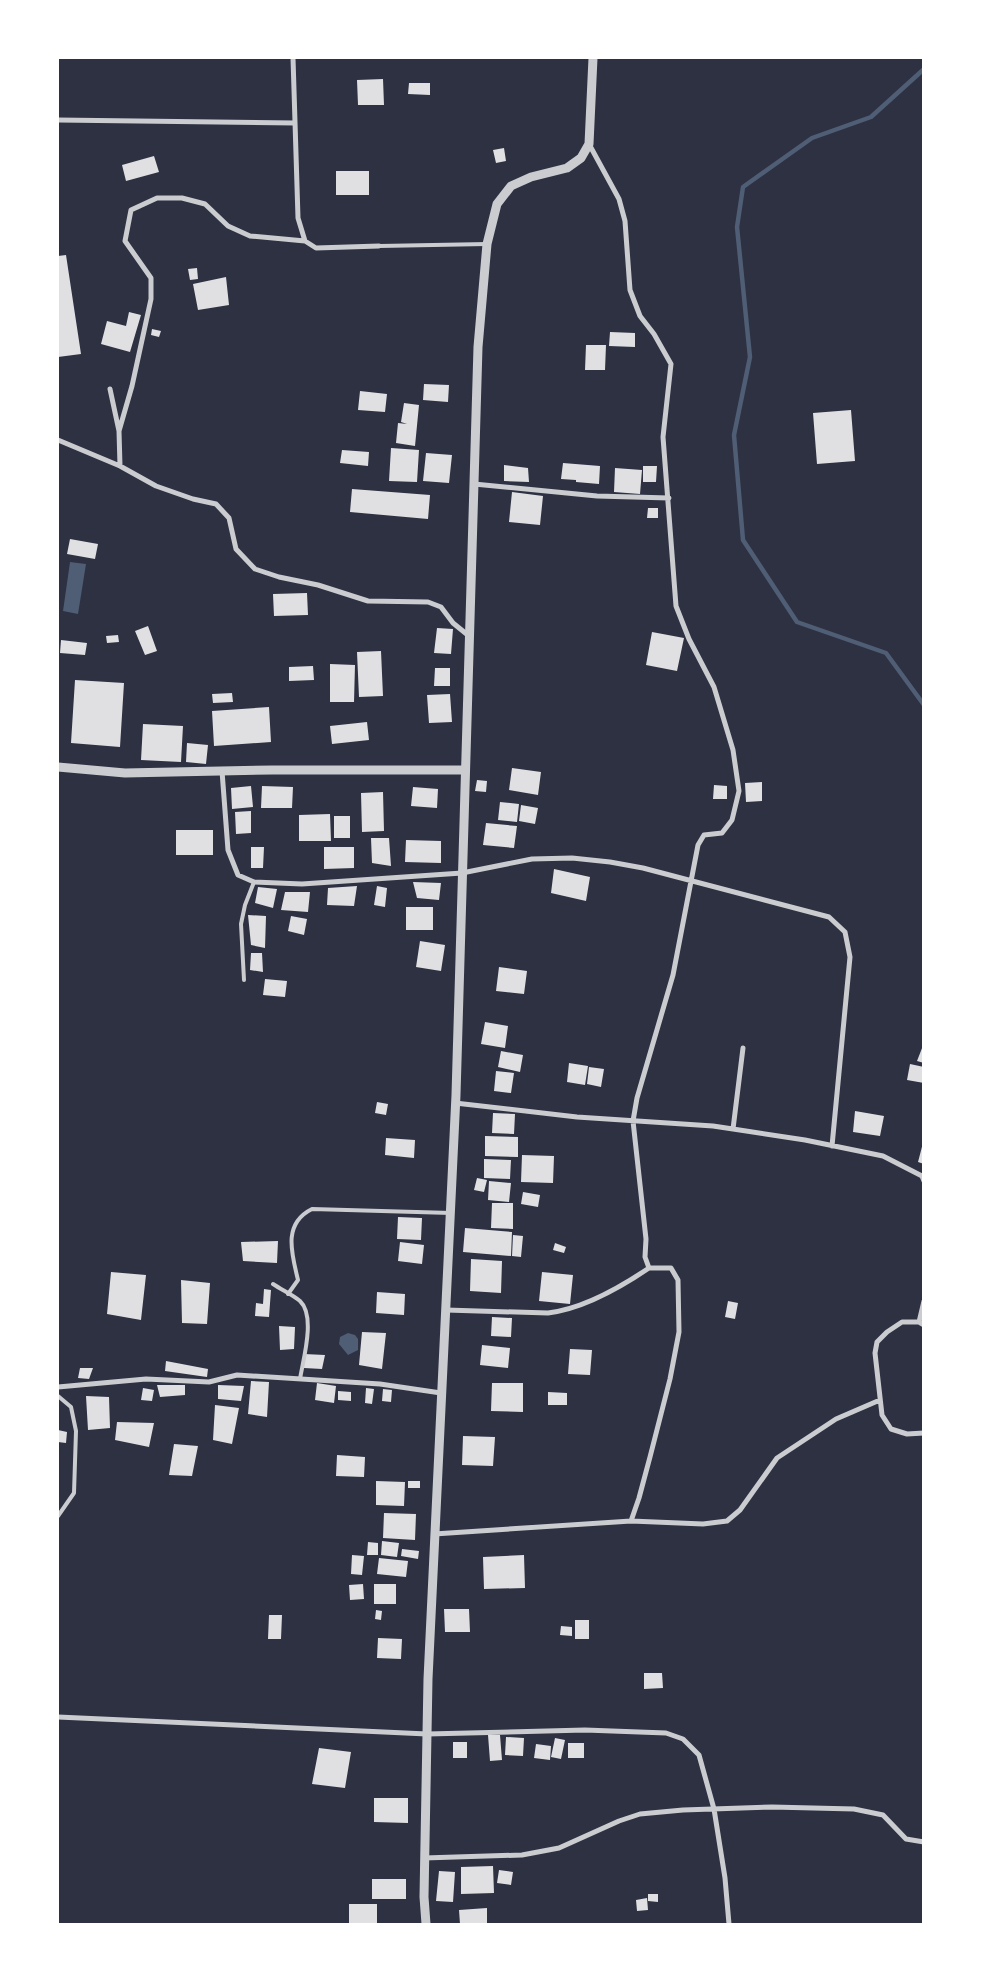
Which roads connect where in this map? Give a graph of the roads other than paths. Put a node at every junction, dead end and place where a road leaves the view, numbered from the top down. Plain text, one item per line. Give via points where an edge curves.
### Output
1 (294, 58) edge
2 (593, 58) edge
3 (58, 120) edge
4 (295, 123) junction
5 (589, 144) junction
6 (305, 241) junction
7 (487, 244) junction
8 (380, 246) joint
9 (110, 389) dead end
10 (119, 431) junction
11 (58, 440) edge
12 (120, 466) junction
13 (474, 484) junction
14 (669, 498) junction
15 (469, 636) junction
16 (58, 767) edge
17 (465, 770) junction
18 (222, 771) junction
19 (462, 873) junction
20 (691, 879) junction
21 (254, 882) junction
22 (244, 980) dead end
23 (743, 1048) dead end
24 (455, 1102) junction
25 (633, 1121) junction
26 (733, 1129) junction
27 (832, 1146) junction
28 (924, 1181) edge
29 (451, 1213) junction
30 (649, 1268) junction
31 (273, 1284) dead end
32 (288, 1294) junction
33 (924, 1301) edge
34 (446, 1310) junction
35 (921, 1324) edge
36 (300, 1379) junction
37 (58, 1387) edge
38 (441, 1393) junction
39 (58, 1396) edge
40 (880, 1400) junction
41 (924, 1434) edge
42 (58, 1516) edge
43 (631, 1521) junction
44 (434, 1534) junction
45 (58, 1717) edge
46 (427, 1734) junction
47 (714, 1809) junction
48 (924, 1842) edge
49 (424, 1858) junction
50 (426, 1924) edge
51 (729, 1924) edge

1 - 4 street
2 - 5 street
3 - 4 street
4 - 6 street via 298,218
5 - 7 street via 581,158 567,168 530,177 511,186 497,204
5 - 14 street via 619,199 625,221 630,290 640,316 671,364 663,437
6 - 8 street via 316,248
6 - 10 street via 250,236 228,226 204,204 182,198 157,198 131,210 125,240 151,278 151,299
7 - 8 lane
7 - 13 street via 478,347
9 - 10 street
10 - 12 street
11 - 12 street
12 - 15 street via 156,486 216,504 229,518 236,550 255,569 368,601 428,602 441,607
13 - 14 street via 597,496
13 - 15 street
14 - 20 street via 676,606 714,687 733,750 739,791 732,820 722,833 704,836 698,845
15 - 17 street
16 - 18 street via 125,773
17 - 18 street
17 - 19 street
18 - 21 street via 228,850 238,875
19 - 20 street via 532,859 572,858 610,862
19 - 21 street via 302,884
19 - 24 street
20 - 25 street via 673,975
20 - 27 street via 829,917 845,932 850,957
21 - 22 lane via 241,924
23 - 26 street
24 - 25 street via 577,1118
24 - 29 street
25 - 26 street
25 - 30 street via 646,1239 644,1257
26 - 27 street
27 - 28 street via 883,1156 922,1176
29 - 32 lane via 312,1210 303,1214 292,1232 290,1249 298,1280
29 - 34 street
30 - 34 street via 623,1285 564,1311
30 - 43 street via 671,1268 678,1280 679,1332 640,1498
31 - 32 lane
32 - 36 lane via 301,1302 308,1318
33 - 35 street
34 - 38 street
35 - 40 street via 902,1322 877,1342 875,1353
36 - 37 street via 237,1375 210,1382 146,1380
36 - 38 street via 380,1384
38 - 44 street
39 - 42 lane via 71,1408 76,1431 74,1493
40 - 41 street via 882,1415 891,1429
40 - 43 street via 836,1418 777,1458 740,1510 727,1521 703,1524
43 - 44 street
44 - 46 street
45 - 46 street
46 - 47 street via 585,1730 666,1734 683,1739 699,1754
46 - 49 street
47 - 48 street via 854,1809 883,1815 906,1840
47 - 49 street via 640,1814 559,1848 522,1855
47 - 51 street
49 - 50 street

